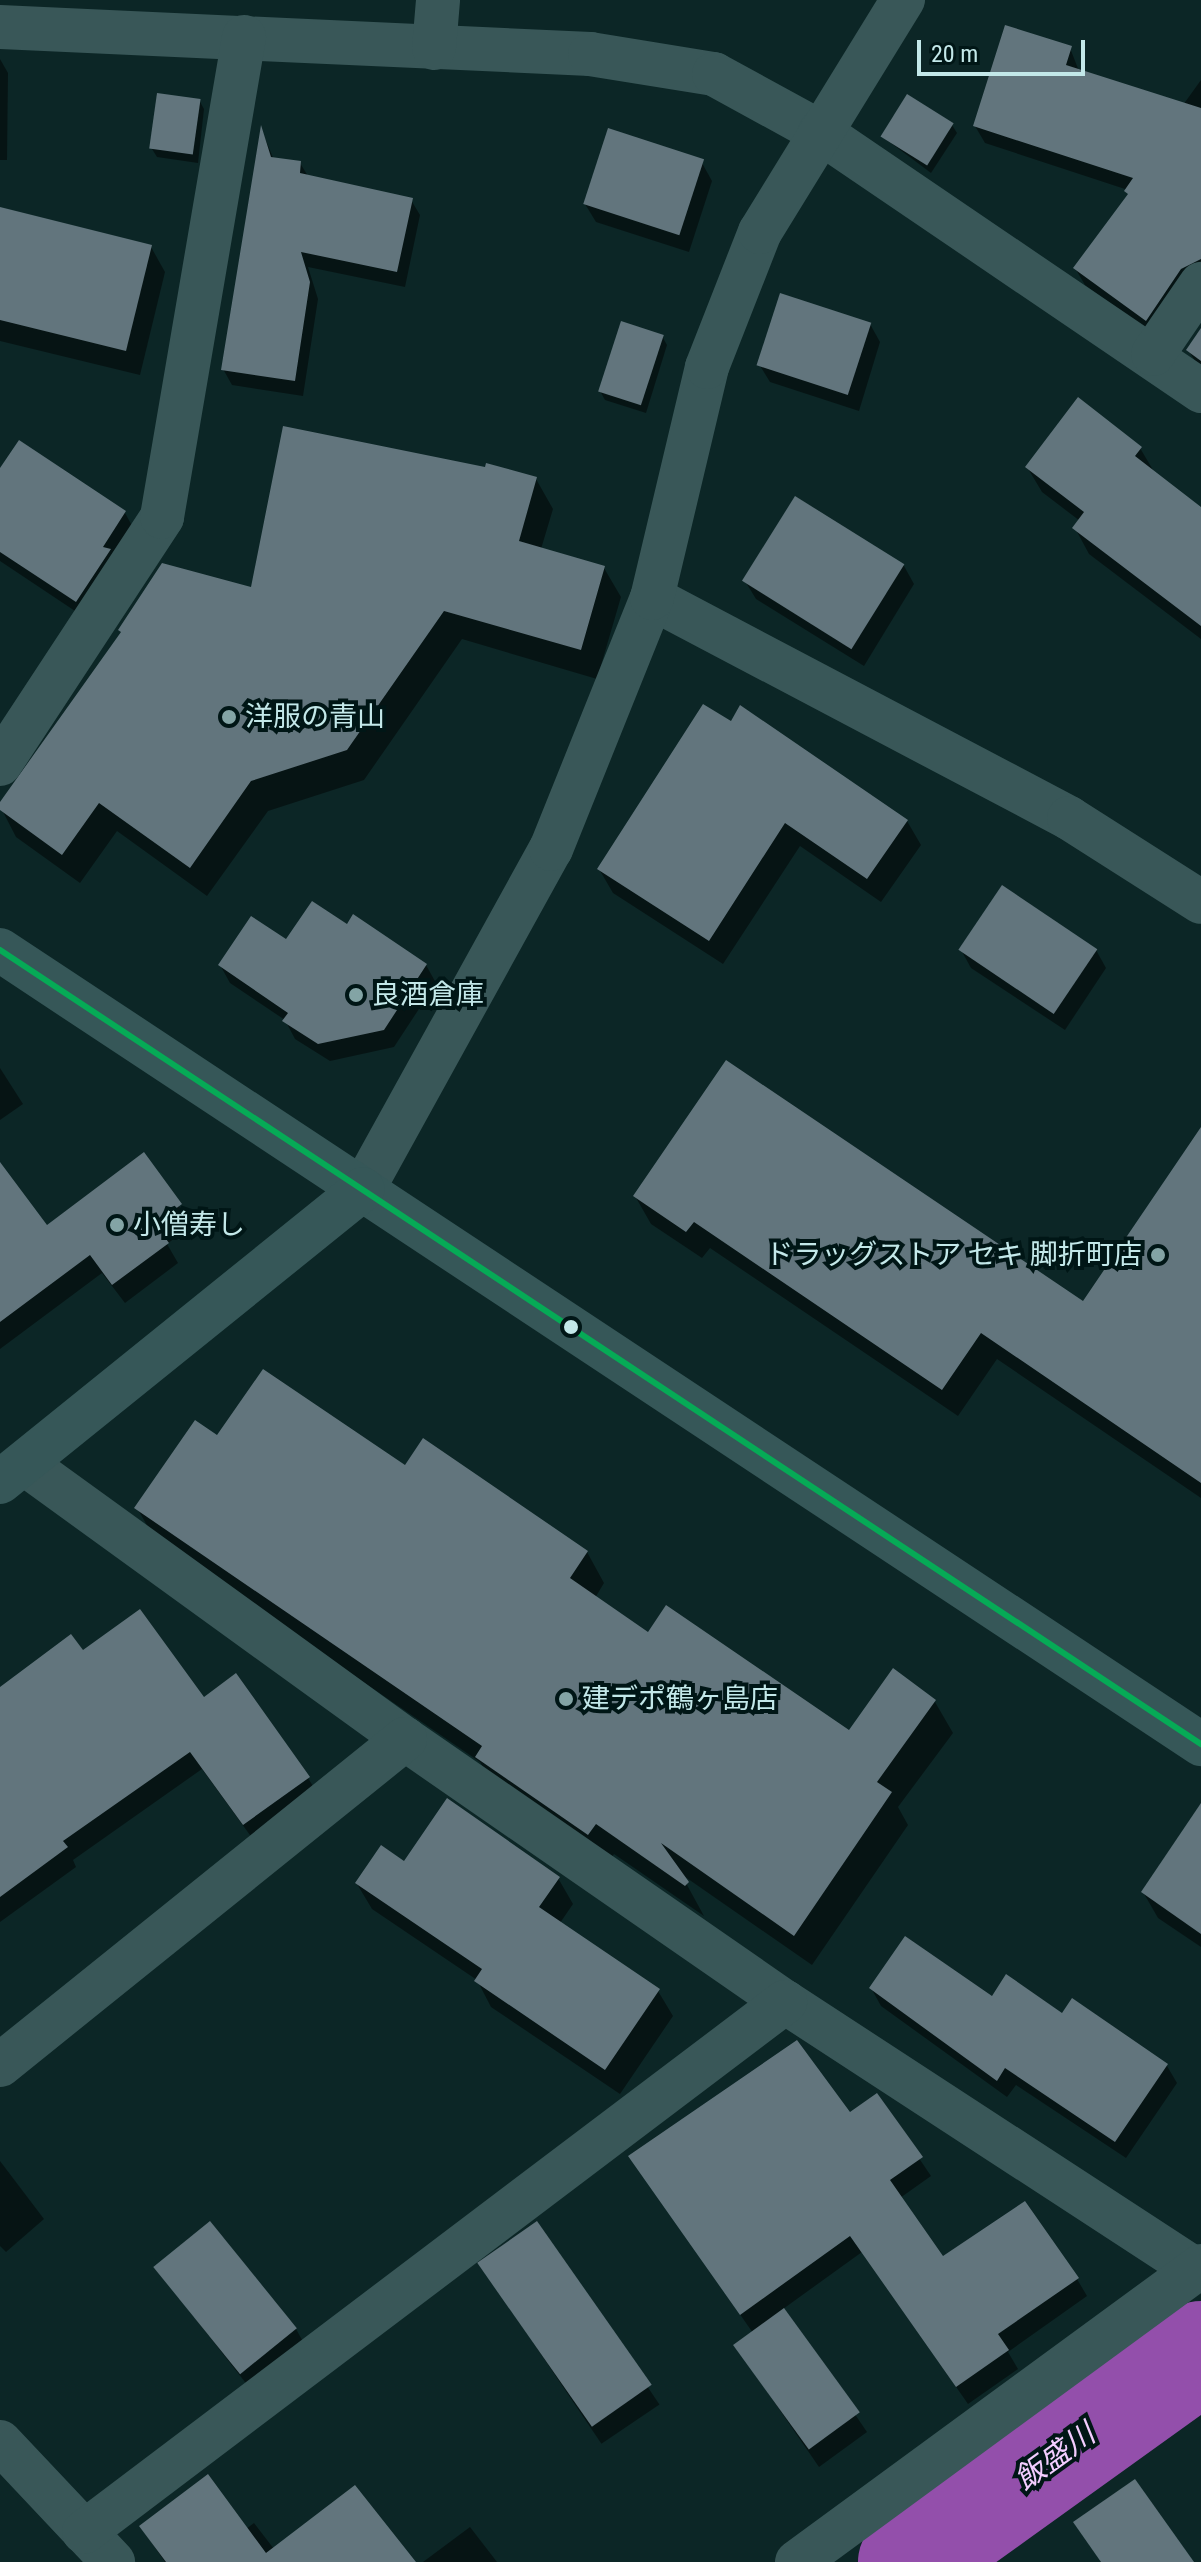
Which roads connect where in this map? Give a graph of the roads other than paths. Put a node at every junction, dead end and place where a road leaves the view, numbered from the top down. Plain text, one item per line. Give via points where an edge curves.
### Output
1 (438, 0) edge
2 (903, 0) edge
3 (44, 14) edge
4 (0, 27) edge
5 (244, 37) junction
6 (434, 48) junction
7 (820, 132) junction
8 (1201, 284) edge
9 (1153, 354) junction
10 (1201, 391) edge
11 (652, 598) junction
12 (0, 764) edge
13 (1201, 902) edge
14 (0, 950) edge
15 (363, 1189) junction
16 (12, 1473) edge
17 (405, 1739) junction
18 (1201, 1744) edge
19 (785, 2002) junction
20 (0, 2065) edge
21 (1198, 2268) edge
22 (0, 2442) edge
23 (99, 2547) edge
24 (797, 2562) edge

1 - 6 street
2 - 7 street
3 - 4 street
3 - 5 street
5 - 6 street
5 - 12 street via 162,517
6 - 7 street via 590,54 714,74
7 - 9 street
7 - 11 street via 760,232 707,367
8 - 9 street
9 - 10 street
11 - 13 street via 1069,818
11 - 15 street via 551,849
14 - 15 street
15 - 16 street
15 - 18 street
16 - 17 street
17 - 19 street
17 - 20 street
19 - 21 street
19 - 23 street
21 - 24 street
22 - 23 street

